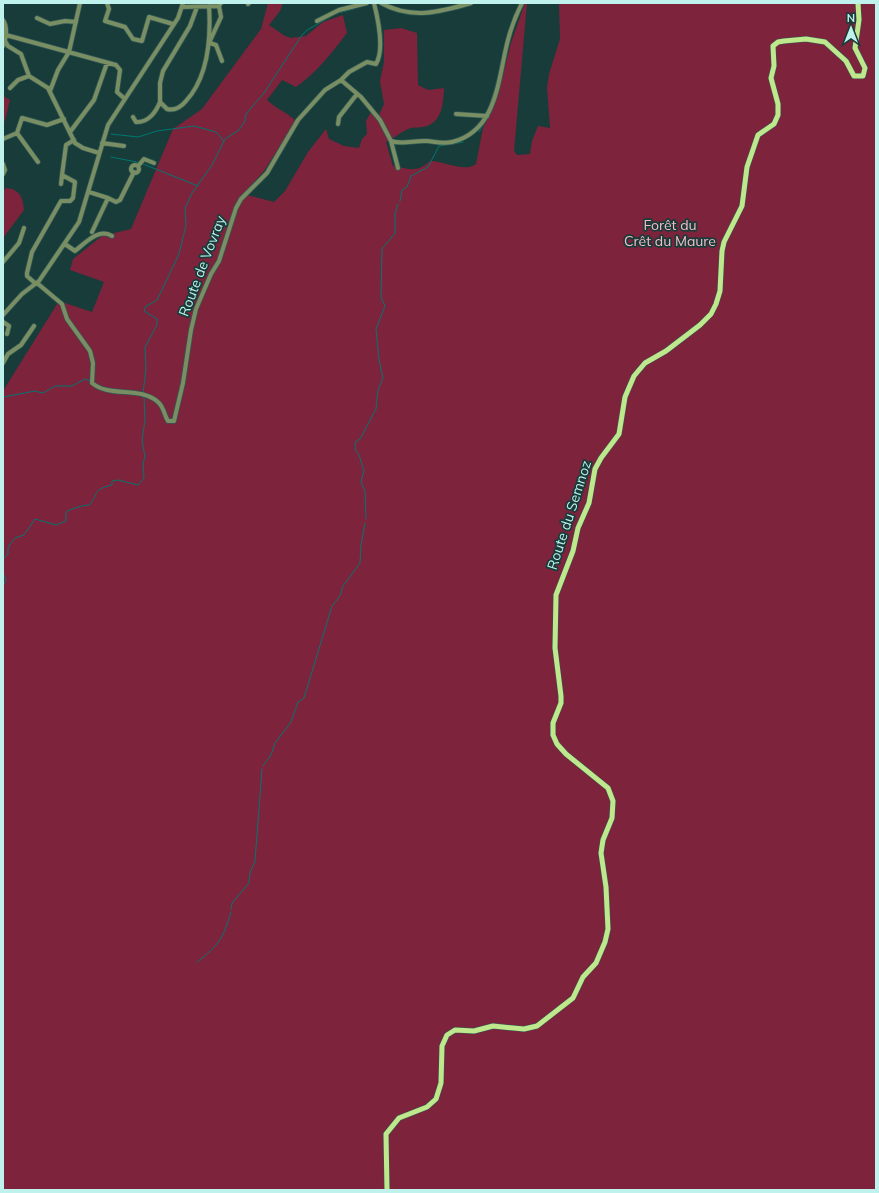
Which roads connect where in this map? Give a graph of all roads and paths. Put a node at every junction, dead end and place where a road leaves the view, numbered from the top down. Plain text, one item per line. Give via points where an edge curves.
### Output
1 (80, 3) edge
2 (107, 3) edge
3 (368, 3) edge
4 (374, 3) edge
5 (381, 3) edge
6 (472, 3) edge
7 (858, 3) edge
8 (220, 4) edge
9 (181, 5) edge
10 (520, 5) edge
11 (194, 6) edge
12 (209, 6) junction
13 (37, 18) dead end
14 (3, 20) edge
15 (317, 21) dead end
16 (76, 22) junction
17 (172, 26) junction
18 (6, 34) junction
19 (5, 41) junction
20 (209, 43) junction
21 (3, 46) edge
22 (69, 52) junction
23 (222, 62) dead end
24 (107, 63) junction
25 (29, 76) junction
26 (341, 80) junction
27 (10, 88) dead end
28 (50, 91) junction
29 (357, 94) junction
30 (125, 99) junction
31 (160, 102) junction
32 (456, 114) dead end
33 (487, 116) junction
34 (133, 117) dead end
35 (64, 119) junction
36 (338, 124) dead end
37 (70, 132) junction
38 (17, 134) junction
39 (3, 139) edge
40 (74, 140) junction
41 (391, 141) junction
42 (102, 143) junction
43 (124, 146) dead end
44 (99, 153) junction
45 (38, 162) dead end
46 (154, 163) dead end
47 (3, 164) edge
48 (398, 168) dead end
49 (3, 174) edge
50 (62, 175) junction
51 (61, 184) dead end
52 (88, 192) junction
53 (108, 198) junction
54 (24, 228) dead end
55 (92, 232) dead end
56 (112, 236) dead end
57 (65, 244) junction
58 (75, 251) junction
59 (70, 255) dead end
60 (3, 262) edge
61 (37, 284) junction
62 (3, 306) edge
63 (8, 309) junction
64 (3, 315) edge
65 (3, 322) edge
66 (34, 326) dead end
67 (7, 334) dead end
68 (3, 362) edge
69 (386, 1190) edge

1 - 16 street
2 - 17 street via 109,9 105,21 125,27 134,39 142,41 149,17
3 - 4 street
3 - 15 street via 339,10
4 - 26 street via 380,58 376,64 367,62 349,72
5 - 6 street via 401,11 423,14
7 - 69 main road, Route du Semnoz via 859,20 855,48 865,68 863,76 854,76 846,62 825,42 791,40 778,42 773,46 774,66 771,78 778,104 778,115 774,124 758,135 747,168 742,206 724,242 720,291 716,304 696,328 639,369 625,397 619,434 595,469 589,503 560,582 556,599 555,648 562,696 552,729 561,749 606,785 612,793 612,818 601,853 608,932 606,942 596,963 583,977 570,1001 537,1026 524,1029 493,1026 474,1031 455,1030 447,1035 442,1046 441,1083 436,1099 428,1107 397,1119 386,1134
8 - 12 street
8 - 20 street via 221,17
9 - 11 street
9 - 17 street
10 - 33 street via 508,40 499,84
11 - 12 street
11 - 31 street via 190,26 163,71
12 - 20 street
13 - 16 street via 50,24
14 - 18 street
16 - 22 street
17 - 30 street
18 - 19 street
18 - 22 street
19 - 21 street
19 - 25 street via 21,54
20 - 23 street via 216,45
20 - 31 street via 200,78 191,95 175,110 167,109
22 - 24 street
22 - 28 street via 58,70
24 - 30 street via 119,68 117,92
24 - 37 street via 94,100
25 - 27 street via 18,80
25 - 28 street via 44,84
26 - 29 street
26 - 61 street, Route de Vovray via 325,90 298,120 267,173 241,199 236,208 217,267 205,286 196,311 174,421 168,421 162,406 144,395 99,388 92,384 93,363 90,351 67,319 62,304
28 - 35 street
29 - 36 street via 339,117
29 - 41 street via 380,120
30 - 42 street via 108,125
31 - 34 street via 155,112 146,120 136,122
32 - 33 street
33 - 41 street via 470,133 452,142
35 - 37 street
35 - 38 street via 47,125 22,118
37 - 40 street
38 - 39 street
38 - 45 street
40 - 44 street via 79,147
40 - 50 street via 66,145
41 - 48 street
42 - 43 street
42 - 44 street
44 - 52 street
46 - 53 street via 144,159 138,166 139,171 134,172 120,200 116,202
47 - 49 street via 6,170
50 - 51 street
50 - 61 street via 75,182 73,198 70,201 61,201 32,252 27,275
52 - 53 street
52 - 57 street via 79,222
53 - 55 street
54 - 60 street via 19,243
56 - 58 street via 107,233 98,234
57 - 58 street
57 - 61 street
58 - 59 street
61 - 63 street via 22,294
62 - 63 street
63 - 64 street
65 - 67 street via 9,326
66 - 68 street via 21,345 8,354

